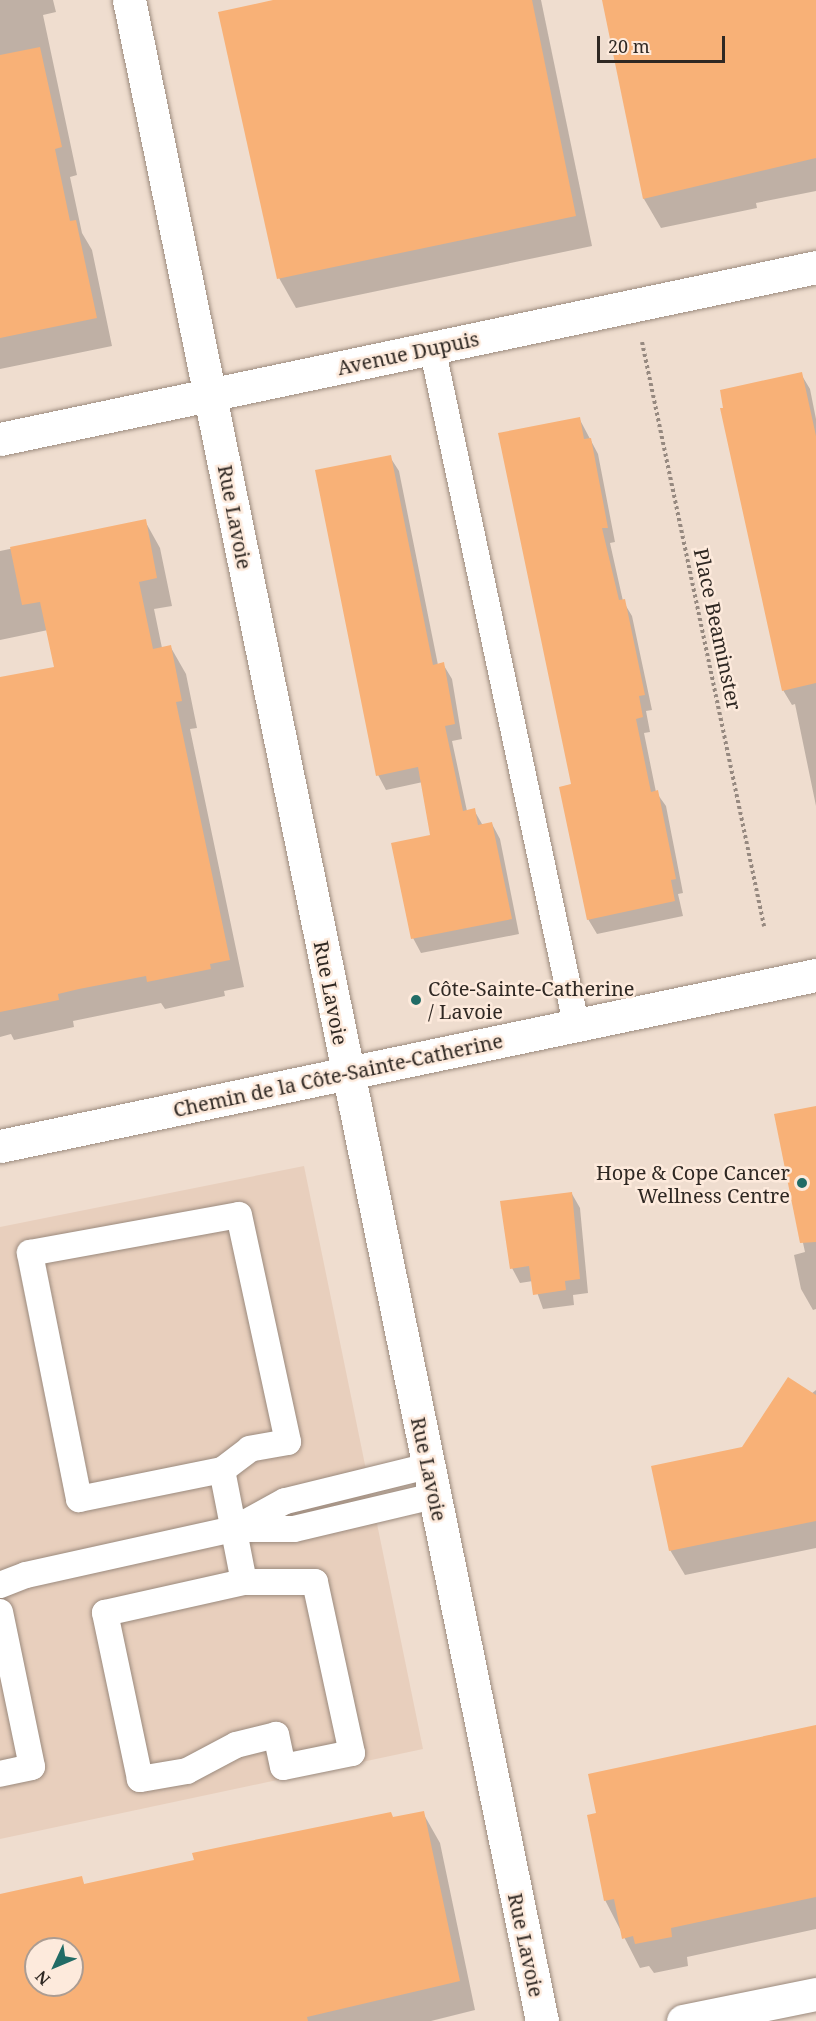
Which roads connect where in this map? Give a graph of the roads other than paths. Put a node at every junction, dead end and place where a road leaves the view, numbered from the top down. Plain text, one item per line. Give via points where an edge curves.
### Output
1 (129, 0) edge
2 (816, 267) edge
3 (432, 347) junction
4 (211, 394) junction
5 (0, 439) edge
6 (816, 975) edge
7 (576, 1024) junction
8 (347, 1075) junction
9 (0, 1146) edge
10 (222, 1470) junction
11 (431, 1481) junction
12 (234, 1529) junction
13 (244, 1582) junction
14 (0, 1585) edge
15 (0, 1612) edge
16 (0, 1774) edge
17 (816, 1994) edge
18 (543, 2021) edge
19 (683, 2021) edge

1 - 4 street, Rue Lavoie
2 - 3 street, Avenue Dupuis
3 - 4 street, Avenue Dupuis
3 - 7 lane
4 - 5 street, Avenue Dupuis
4 - 8 street, Rue Lavoie
6 - 7 street, Chemin de la Côte-Sainte-Catherine
7 - 8 street, Chemin de la Côte-Sainte-Catherine
8 - 9 street, Chemin de la Côte-Sainte-Catherine
8 - 11 street, Rue Lavoie
10 - 10 lane via 78,1499 30,1253 239,1215 288,1442 249,1449
10 - 12 lane
11 - 12 lane via 285,1501
11 - 18 street, Rue Lavoie
12 - 13 lane
12 - 14 lane via 26,1575
13 - 13 lane via 105,1613 140,1779 187,1771 236,1745 276,1735 283,1767 352,1753 315,1582
15 - 16 lane via 32,1767
17 - 19 street

